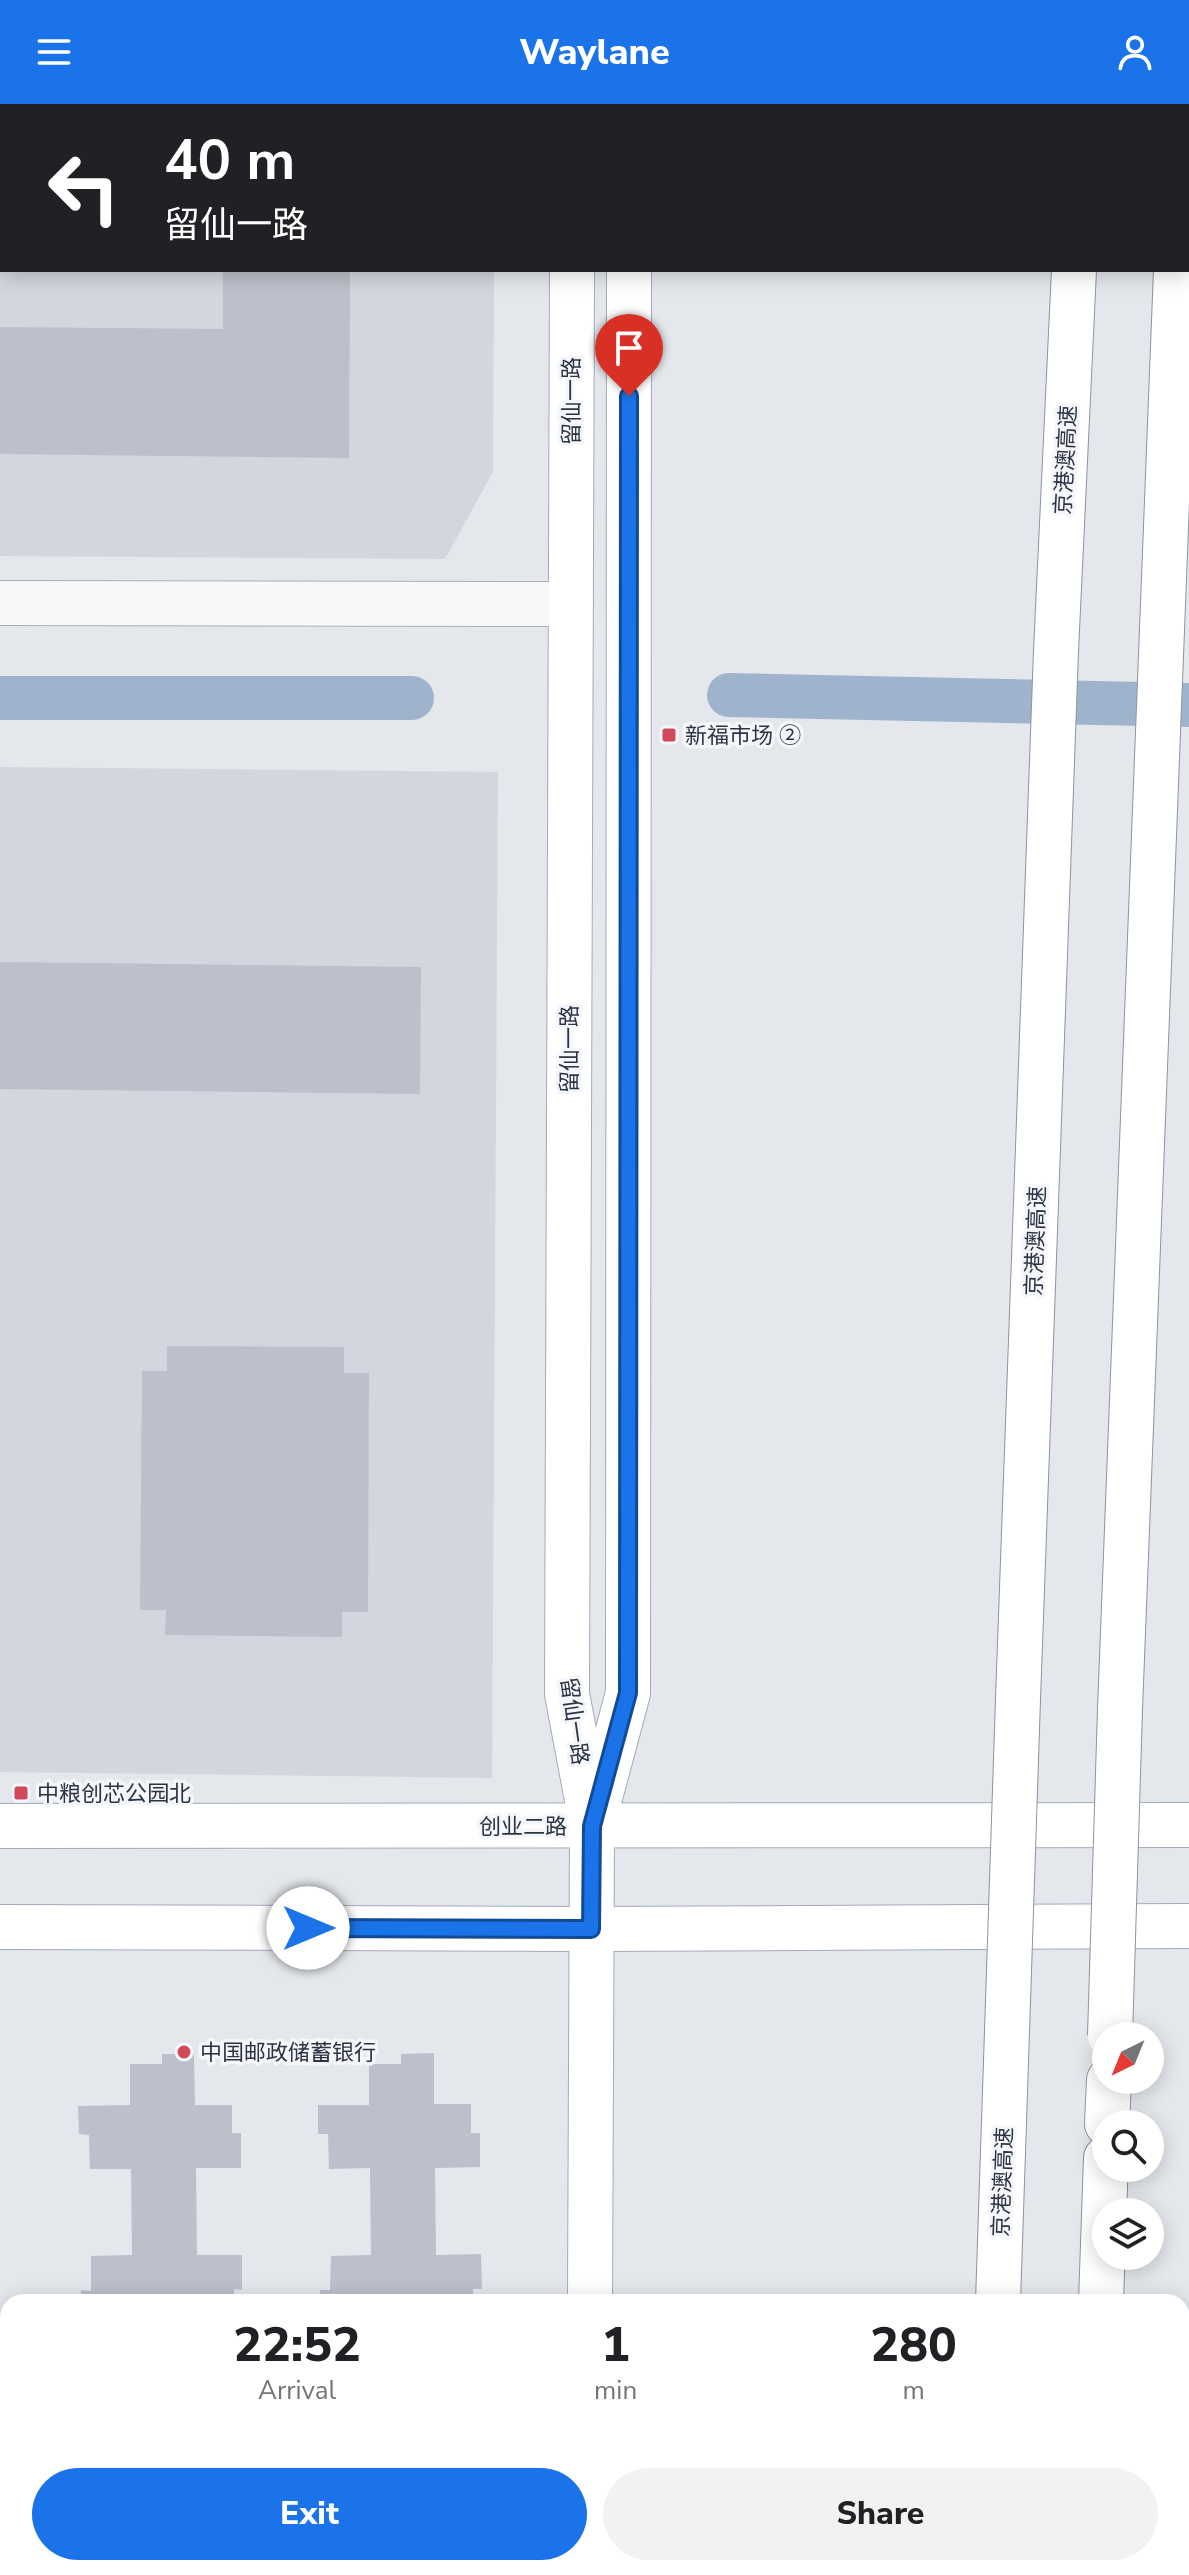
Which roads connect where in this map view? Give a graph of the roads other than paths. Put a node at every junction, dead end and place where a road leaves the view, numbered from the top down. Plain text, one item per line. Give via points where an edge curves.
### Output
1 (572, 272) edge
2 (629, 272) edge
3 (1074, 272) edge
4 (1176, 272) edge
5 (0, 603) edge
6 (571, 604) junction
7 (1189, 1825) edge
8 (0, 1826) edge
9 (592, 1826) junction
10 (1189, 1926) edge
11 (0, 1927) edge
12 (591, 1929) junction
13 (1110, 2022) edge
14 (1105, 2182) edge
15 (590, 2294) edge
16 (998, 2294) edge
17 (1101, 2294) edge

1 - 6 main road, 留仙一路
2 - 9 main road, 留仙一路 via 628,1693
3 - 16 main road, 京港澳高速, bridge
4 - 13 main road, bridge
5 - 6 street
6 - 9 main road, 留仙一路 via 567,1694
7 - 9 main road, 创业二路
8 - 9 main road, 创业二路
9 - 12 main road, 留仙一路
10 - 12 main road
11 - 12 main road
12 - 15 main road, 留仙一路
14 - 17 main road

